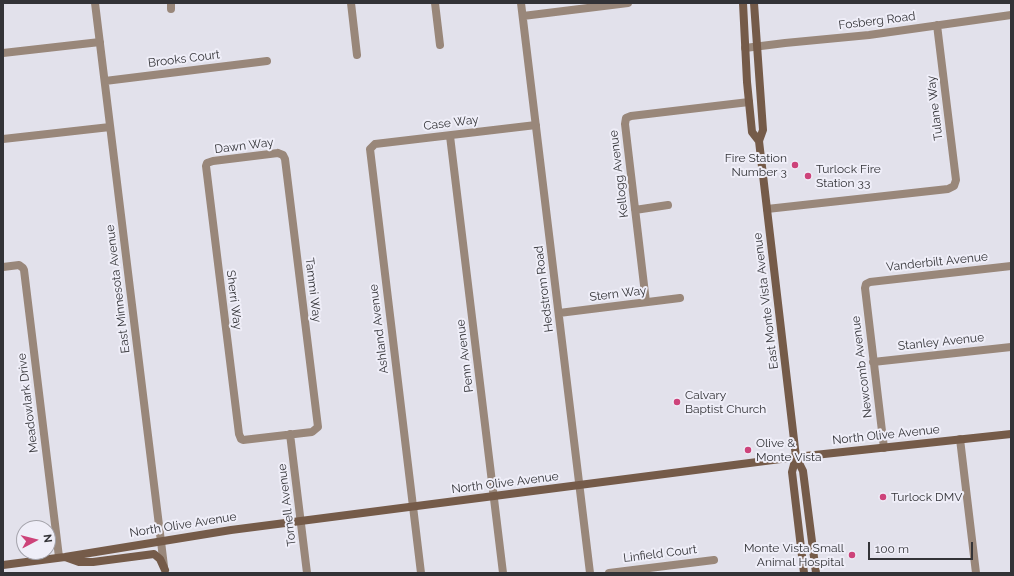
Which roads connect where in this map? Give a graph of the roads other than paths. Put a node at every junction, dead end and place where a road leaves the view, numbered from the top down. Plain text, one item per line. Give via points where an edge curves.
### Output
1 (95, 3) edge
2 (351, 3) edge
3 (435, 3) edge
4 (521, 3) edge
5 (628, 3) edge
6 (743, 3) edge
7 (754, 3) edge
8 (1011, 15) edge
9 (523, 16) junction
10 (937, 26) junction
11 (100, 42) junction
12 (440, 45) dead end
13 (757, 46) junction
14 (745, 48) junction
15 (3, 53) edge
16 (357, 55) dead end
17 (267, 61) dead end
18 (105, 81) junction
19 (749, 102) junction
20 (536, 125) junction
21 (110, 127) junction
22 (450, 136) junction
23 (3, 140) edge
24 (759, 141) junction
25 (371, 148) joint
26 (283, 155) joint
27 (207, 163) joint
28 (668, 205) dead end
29 (767, 209) junction
30 (635, 210) junction
31 (3, 266) edge
32 (1011, 266) edge
33 (866, 284) joint
34 (680, 298) dead end
35 (646, 302) junction
36 (559, 313) junction
37 (1011, 347) edge
38 (873, 362) junction
39 (290, 434) junction
40 (1011, 434) edge
41 (960, 440) junction
42 (884, 448) junction
43 (796, 457) junction
44 (580, 485) junction
45 (494, 496) junction
46 (412, 507) junction
47 (300, 521) junction
48 (161, 541) junction
49 (62, 557) junction
50 (714, 560) dead end
51 (3, 565) edge
52 (165, 571) edge
53 (307, 573) edge
54 (420, 573) edge
55 (503, 573) edge
56 (590, 573) edge
57 (609, 573) edge
58 (804, 573) edge
59 (816, 573) edge
60 (976, 573) edge

1 - 11 street, East Minnesota Avenue
2 - 16 street
3 - 12 street
4 - 9 street, Hedstrom Road
5 - 9 street
6 - 14 street, East Monte Vista Avenue
7 - 13 street, East Monte Vista Avenue
8 - 10 street, Fosberg Road
9 - 20 street, Hedstrom Road
10 - 13 street, Fosberg Road
10 - 29 street, Tulane Way via 956,180 954,186 948,189
11 - 15 street
11 - 18 street, East Minnesota Avenue
13 - 14 street, Fosberg Road
13 - 24 street, East Monte Vista Avenue via 763,130
14 - 19 street, East Monte Vista Avenue
17 - 18 street, Brooks Court
18 - 21 street, East Minnesota Avenue
19 - 24 street, East Monte Vista Avenue via 752,132
19 - 30 street, Kellogg Avenue via 626,118
20 - 22 street, Case Way
20 - 36 street, Hedstrom Road
21 - 23 street
21 - 48 street, East Minnesota Avenue
22 - 25 street, Case Way via 375,144
22 - 45 street, Penn Avenue
24 - 29 street, East Monte Vista Avenue
25 - 46 street, Ashland Avenue
26 - 27 street, Dawn Way via 278,153
26 - 39 street, Tammi Way via 318,424 312,432
27 - 39 street, Sherri Way via 239,434 241,439 246,440
28 - 30 street
29 - 43 street, East Monte Vista Avenue
30 - 35 street, Kellogg Avenue
31 - 49 street, Meadowlark Drive via 19,265 24,270
32 - 33 street, Vanderbilt Avenue
33 - 38 street, Newcomb Avenue
34 - 35 street, Stern Way
35 - 36 street, Stern Way
36 - 44 street, Hedstrom Road
37 - 38 street, Stanley Avenue
38 - 42 street, Newcomb Avenue
39 - 47 street, Tornell Avenue
40 - 41 street, North Olive Avenue
41 - 42 street, North Olive Avenue
41 - 60 street
42 - 43 street, North Olive Avenue
43 - 44 street, North Olive Avenue
43 - 58 street, East Monte Vista Avenue via 792,472
43 - 59 street, East Monte Vista Avenue via 803,471
44 - 45 street, North Olive Avenue
44 - 56 street, Hedstrom Road
45 - 46 street, North Olive Avenue
45 - 55 street, Penn Avenue
46 - 47 street, North Olive Avenue
46 - 54 street, Ashland Avenue
47 - 48 street, North Olive Avenue
47 - 53 street, Tornell Avenue
48 - 49 street, North Olive Avenue
48 - 52 street, East Minnesota Avenue
49 - 51 street, North Olive Avenue
49 - 52 street via 79,562 93,562 154,554 160,559
50 - 57 street, Linfield Court

